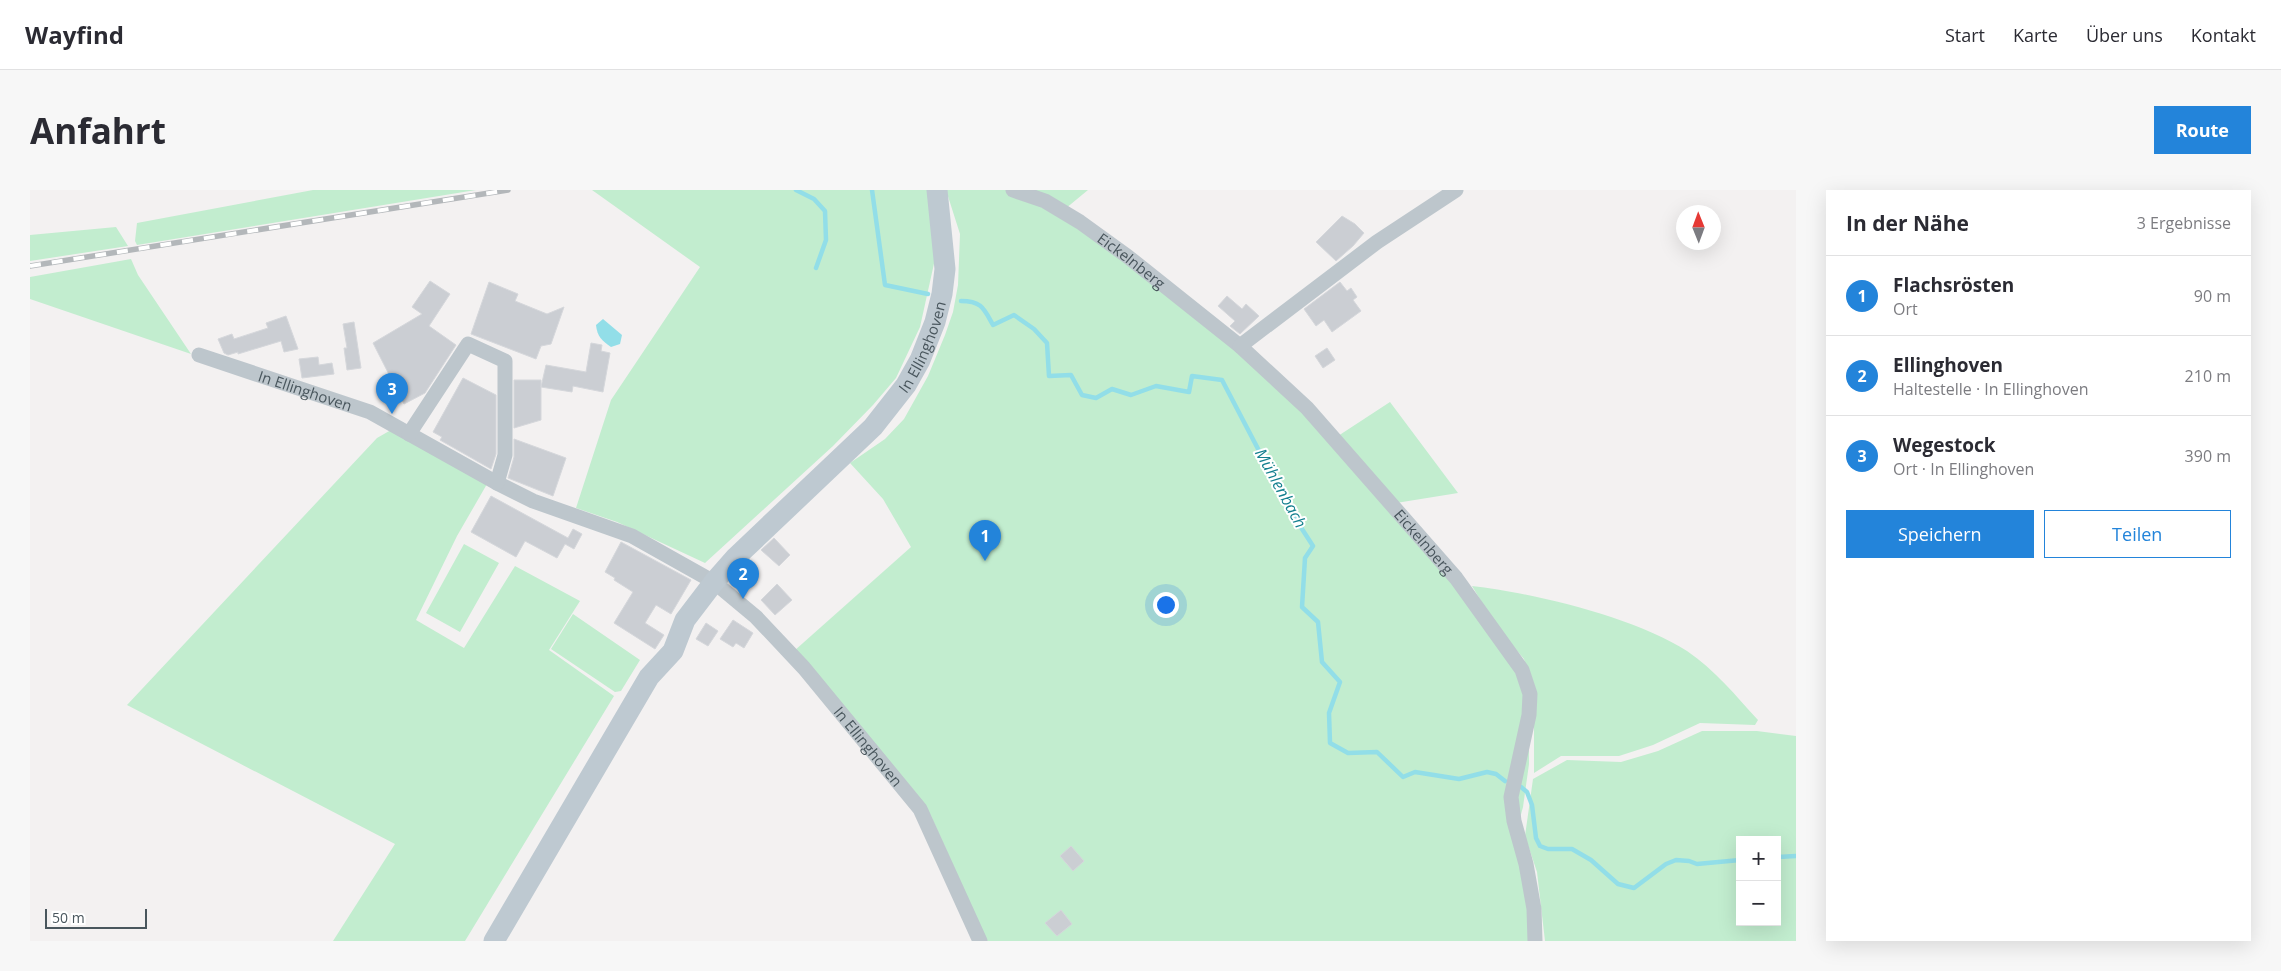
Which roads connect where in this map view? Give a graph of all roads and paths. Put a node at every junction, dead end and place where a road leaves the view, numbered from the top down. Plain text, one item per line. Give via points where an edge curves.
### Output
1 (937, 190) edge
2 (1013, 190) edge
3 (1456, 190) edge
4 (1240, 346) junction
5 (199, 355) dead end
6 (409, 434) junction
7 (497, 483) junction
8 (714, 582) junction
9 (494, 941) edge
10 (980, 941) edge
11 (1535, 941) edge

1 - 8 street, In Ellinghoven via 945,270 935,322 906,385 873,427 736,557
2 - 4 street, Eickelnberg via 1045,201 1080,222
3 - 4 street via 1377,242
4 - 11 street, Eickelnberg via 1307,408 1395,506 1456,578 1522,670 1530,694 1511,797 1531,891
5 - 6 street, In Ellinghoven via 370,412
6 - 7 street, In Ellinghoven
6 - 7 street via 468,344 504,361 505,455
7 - 8 street, In Ellinghoven via 532,501 632,536
8 - 9 street, In Ellinghoven via 685,620 673,651 650,677
8 - 10 street, In Ellinghoven via 756,617 804,668 920,809

